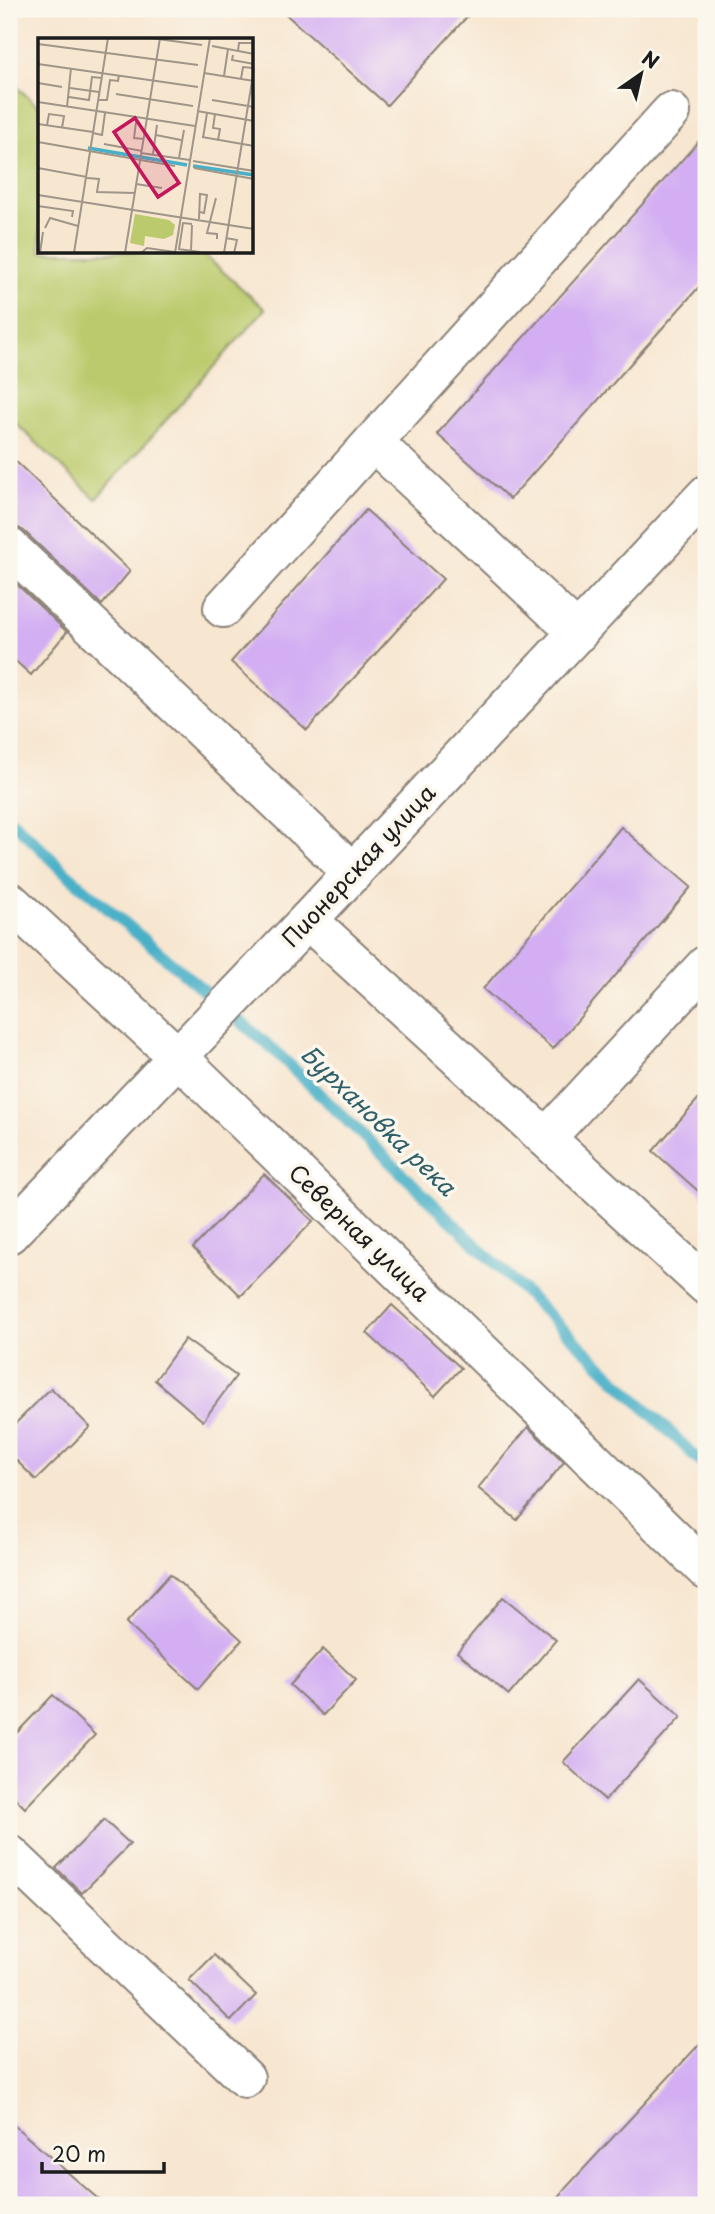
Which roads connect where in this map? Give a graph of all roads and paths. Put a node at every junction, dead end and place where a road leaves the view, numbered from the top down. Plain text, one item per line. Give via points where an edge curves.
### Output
1 (671, 112) dead end
2 (373, 442) junction
3 (706, 495) edge
4 (9, 547) edge
5 (223, 608) dead end
6 (578, 632) junction
7 (353, 873) junction
8 (9, 901) edge
9 (308, 920) junction
10 (706, 965) edge
11 (178, 1057) junction
12 (546, 1138) junction
13 (9, 1234) edge
14 (706, 1285) edge
15 (706, 1570) edge
16 (9, 1854) edge
17 (245, 2078) dead end

1 - 2 street
2 - 5 street
2 - 6 street
3 - 6 street, Пионерская улица
4 - 7 street
6 - 7 street, Пионерская улица
7 - 9 street, Пионерская улица
8 - 11 street, Северная улица
9 - 11 street, Пионерская улица
9 - 12 street
10 - 12 street
11 - 13 street, Пионерская улица
11 - 15 street, Северная улица
12 - 14 street
16 - 17 street

